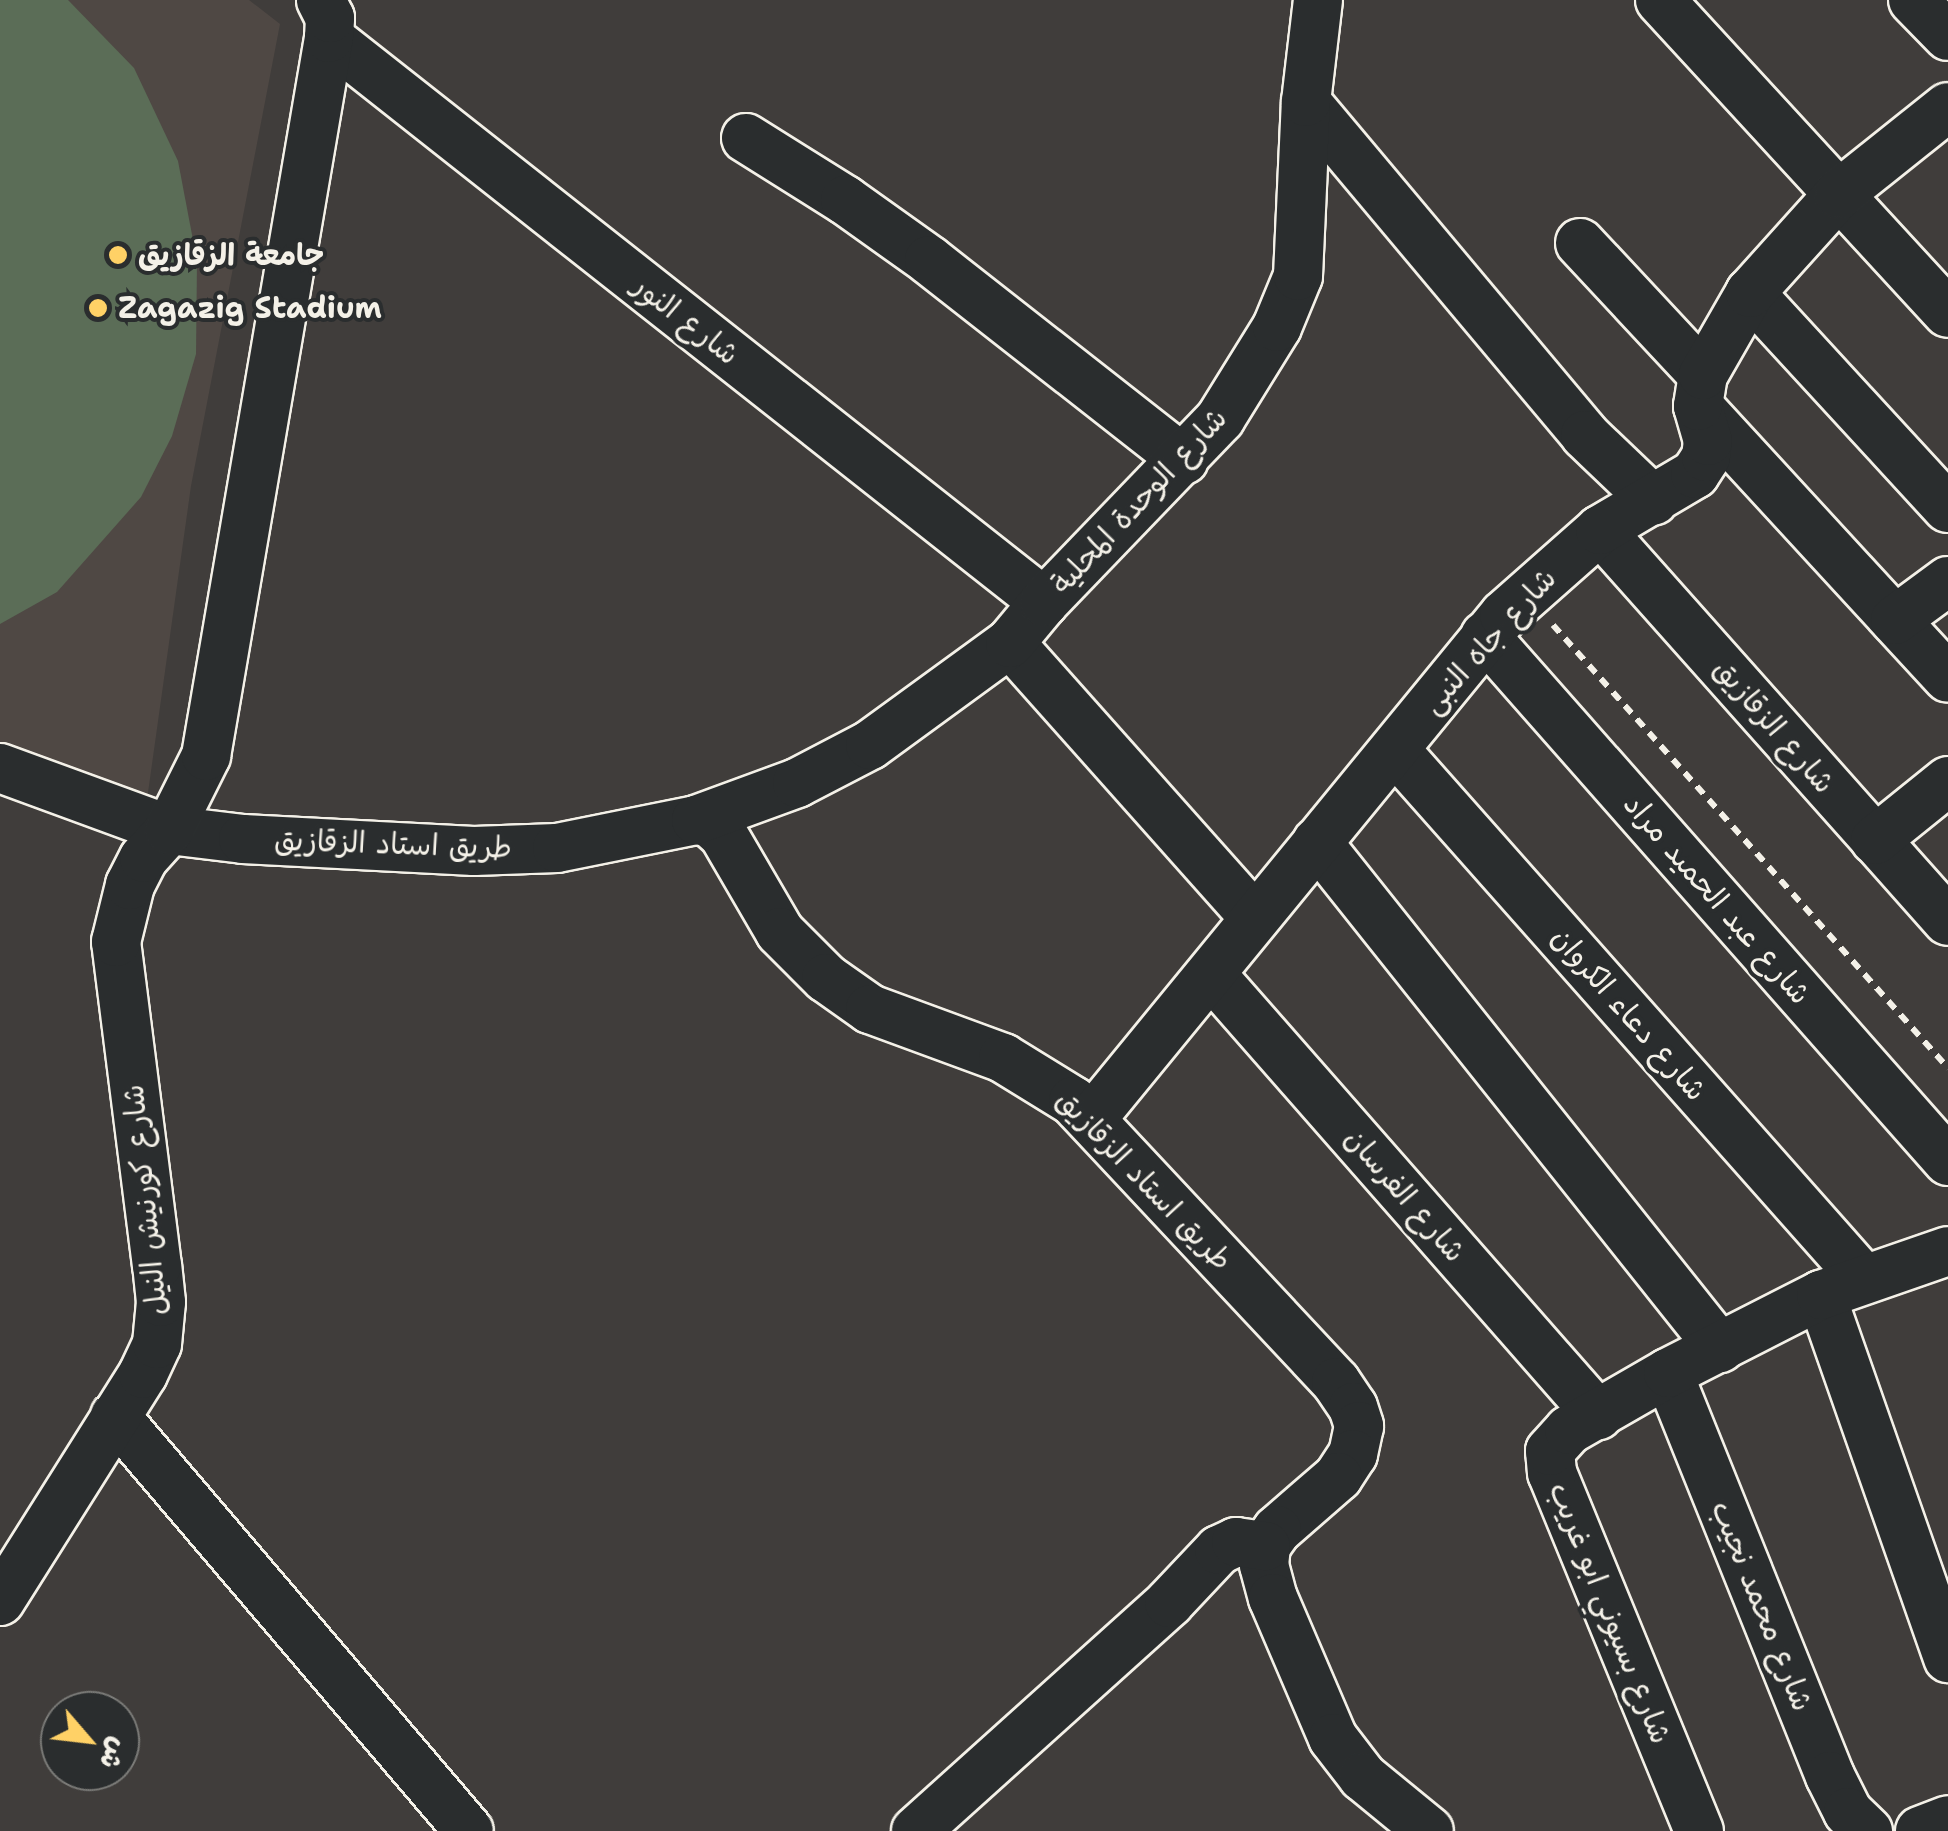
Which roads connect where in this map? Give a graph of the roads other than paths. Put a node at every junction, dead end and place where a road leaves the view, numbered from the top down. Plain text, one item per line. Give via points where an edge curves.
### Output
1 (1318, 0) edge
2 (1660, 0) edge
3 (1913, 0) edge
4 (325, 19) edge
5 (1948, 36) edge
6 (1306, 102) junction
7 (1948, 107) edge
8 (746, 138) dead end
9 (1839, 194) junction
10 (1580, 244) dead end
11 (1750, 293) junction
12 (1948, 313) edge
13 (1701, 390) junction
14 (1184, 460) junction
15 (1654, 501) junction
16 (1948, 508) edge
17 (1600, 530) junction
18 (1948, 581) edge
19 (1044, 602) junction
20 (1894, 620) junction
21 (1486, 636) junction
22 (1010, 643) junction
23 (1948, 678) edge
24 (1395, 750) junction
25 (8, 781) edge
26 (1948, 781) edge
27 (696, 820) junction
28 (169, 830) junction
29 (1874, 840) junction
30 (1317, 842) junction
31 (1255, 918) junction
32 (1948, 922) edge
33 (1211, 974) junction
34 (1092, 1118) junction
35 (1948, 1161) edge
36 (1948, 1251) edge
37 (1842, 1287) junction
38 (1720, 1348) junction
39 (1668, 1373) junction
40 (1598, 1415) junction
41 (116, 1416) junction
42 (1266, 1546) junction
43 (0, 1601) edge
44 (1948, 1658) edge
45 (1948, 1820) edge
46 (468, 1831) edge
47 (916, 1831) edge
48 (1429, 1831) edge
49 (1699, 1831) edge
50 (1868, 1831) edge
51 (1920, 1831) edge

1 - 6 street, شارع الوحدة المحلية
2 - 9 street
3 - 5 street
4 - 19 street, شارع النور
4 - 28 street, شارع كورنيش النيل via 206,756
6 - 14 street, شارع الوحدة المحلية via 1298,276 1250,374
6 - 15 street via 1585,435
7 - 9 street
8 - 14 street via 929,260
9 - 11 street
9 - 12 street
10 - 13 street
11 - 13 street
11 - 16 street
13 - 15 street, شارع جاه النبى via 1706,457 1696,474
13 - 20 street
14 - 19 street, شارع الوحدة المحلية
15 - 17 street, شارع جاه النبى
17 - 21 street, شارع جاه النبى
17 - 29 street, شارع الزقازيق
18 - 20 street
19 - 22 street, شارع الوحدة المحلية
20 - 23 street
21 - 24 street, شارع جاه النبى
21 - 35 street, شارع عبد الحميد مراد
22 - 27 street, شارع الوحدة المحلية via 870,745 796,783
22 - 31 street
24 - 30 street, شارع جاه النبى
24 - 37 street, شارع دعاء الكروان
25 - 28 street, طريق استاد الزقازيق
26 - 29 street
27 - 28 street, طريق استاد الزقازيق via 557,848 474,851
27 - 34 street, طريق استاد الزقازيق via 724,834 780,932 826,978 870,1008 1003,1058 1054,1086
28 - 41 street, شارع كورنيش النيل via 130,884 116,942 161,1302 157,1344
29 - 32 street, شارع الزقازيق
30 - 31 street, شارع جاه النبى
30 - 38 street
31 - 33 street, شارع جاه النبى
33 - 34 street, شارع جاه النبى
33 - 40 street, شارع الفرسان
34 - 42 street, طريق استاد الزقازيق via 1353,1407 1353,1454
36 - 37 street
37 - 38 street
37 - 44 street
38 - 39 street
39 - 40 street
39 - 50 street, شارع محمد نجيب via 1830,1776 1848,1812
40 - 49 street, شارع بسيوني ابو غريب via 1557,1439 1550,1451 1552,1473
41 - 43 street, شارع كورنيش النيل
41 - 46 street
42 - 47 street via 1236,1542 1219,1550
42 - 48 street via 1273,1598 1333,1738 1363,1777
45 - 51 street

